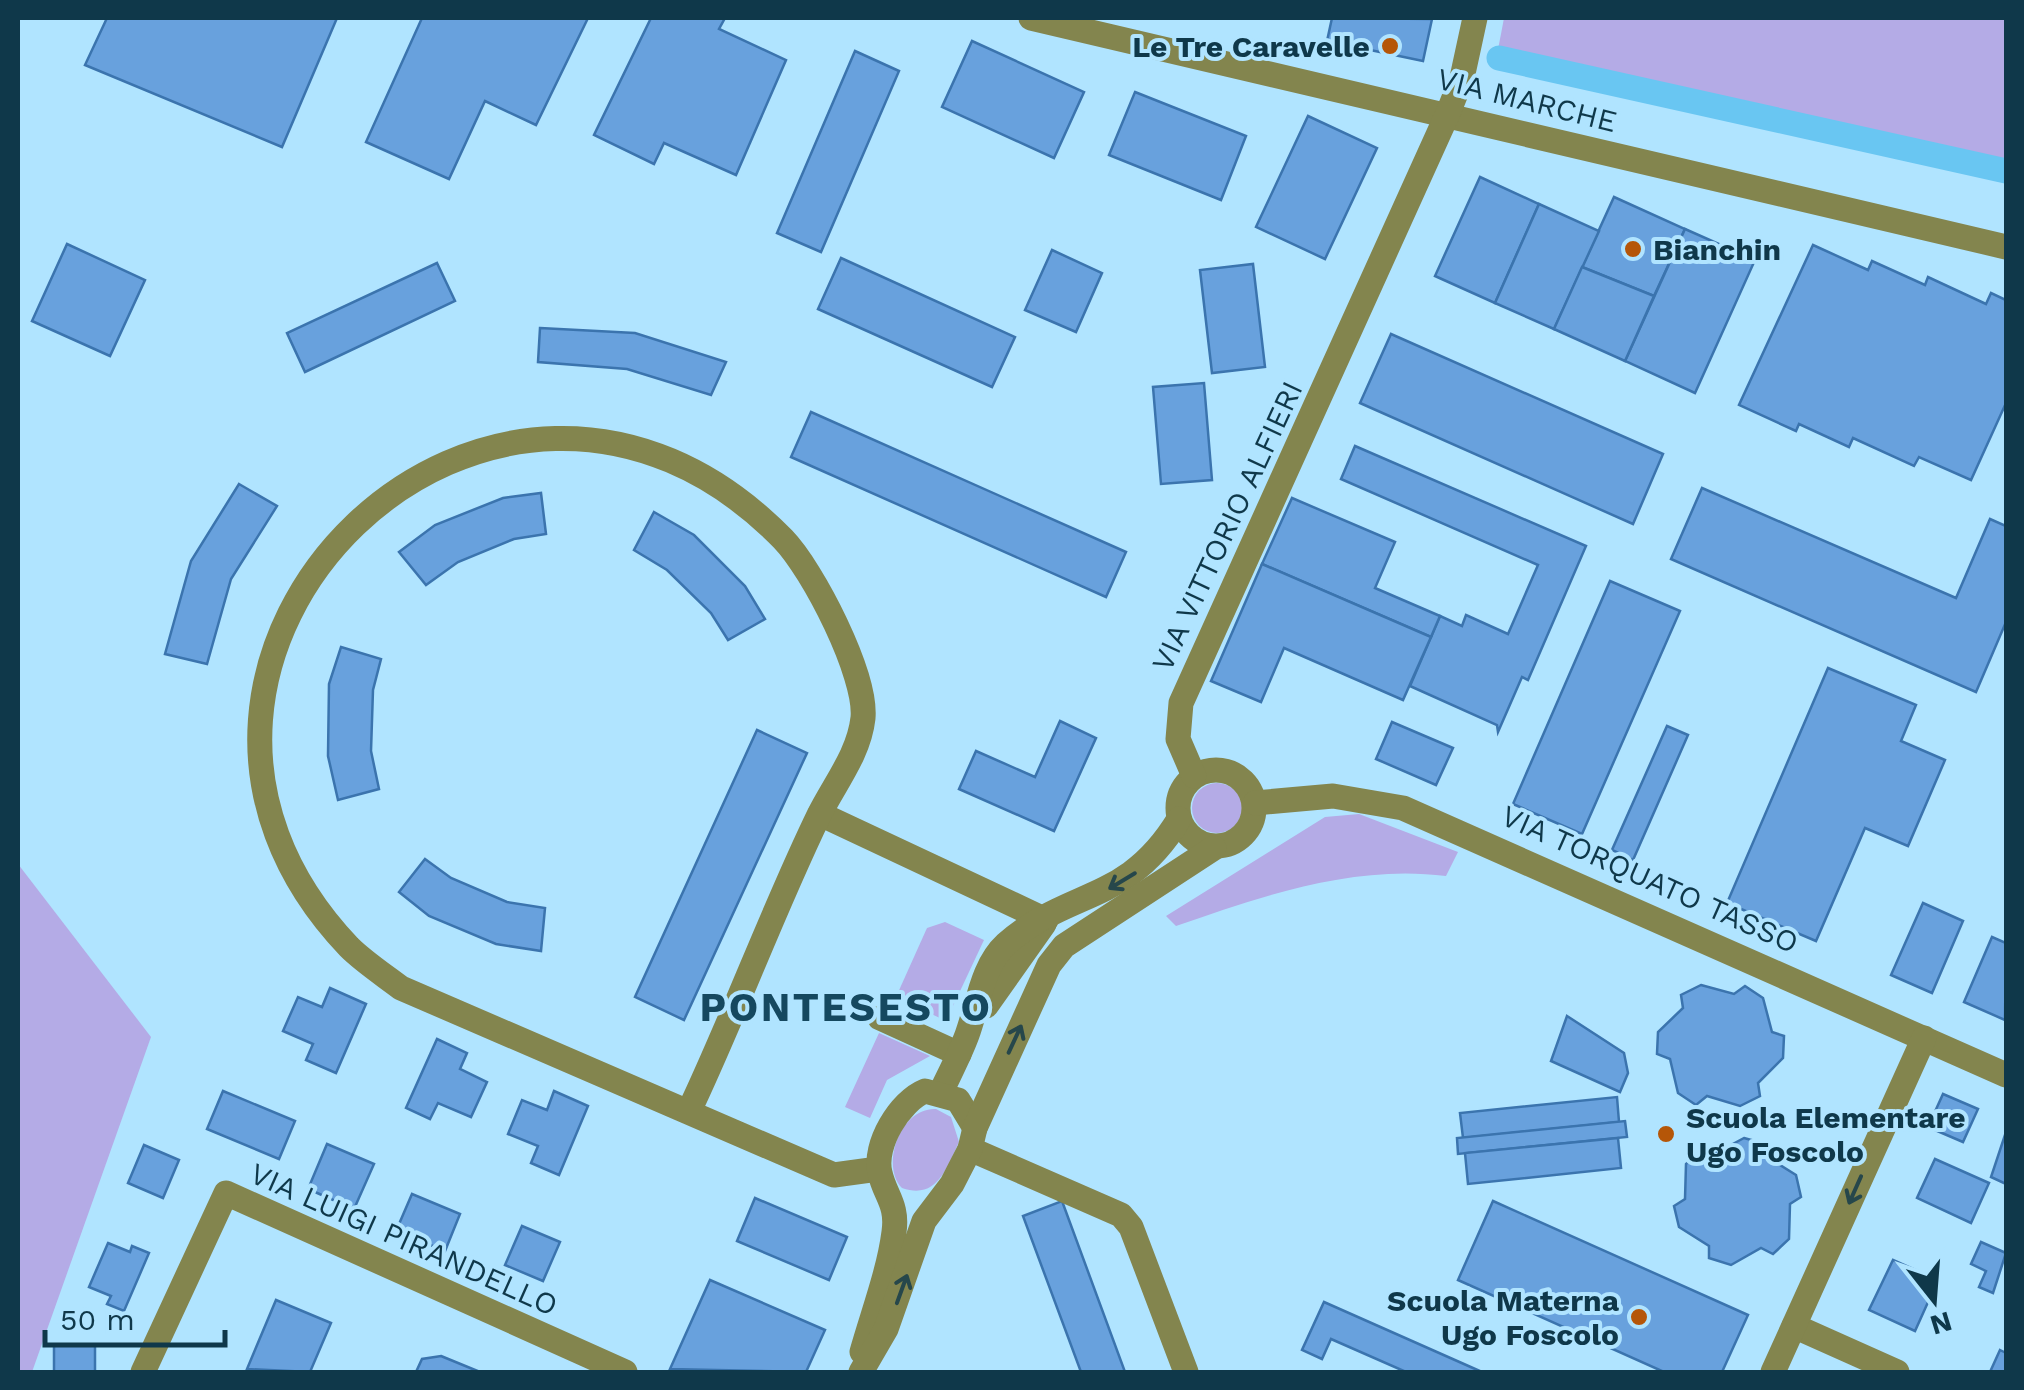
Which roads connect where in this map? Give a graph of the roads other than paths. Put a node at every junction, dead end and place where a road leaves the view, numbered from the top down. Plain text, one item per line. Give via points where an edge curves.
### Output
1 (1031, 18) edge
2 (1476, 18) edge
3 (1448, 113) junction
4 (2006, 248) edge
5 (1194, 776) junction
6 (1254, 803) junction
7 (820, 814) junction
8 (1179, 819) junction
9 (1214, 848) junction
10 (1046, 920) junction
11 (880, 1018) dead end
12 (1924, 1038) junction
13 (962, 1046) junction
14 (2006, 1075) edge
15 (941, 1092) junction
16 (689, 1111) junction
17 (972, 1138) junction
18 (878, 1169) junction
19 (891, 1193) junction
20 (935, 1202) junction
21 (1794, 1326) junction
22 (143, 1372) edge
23 (625, 1372) edge
24 (858, 1372) edge
25 (1186, 1372) edge
26 (1773, 1372) edge
27 (1897, 1372) edge

1 - 3 street, VIA MARCHE
2 - 3 street, VIA VITTORIO ALFIERI
3 - 4 street, VIA MARCHE
3 - 5 street, VIA VITTORIO ALFIERI via 1181,703 1178,739
5 - 6 street via 1208,770 1238,776
5 - 8 street via 1181,790
6 - 9 street via 1244,835
6 - 12 street, VIA TORQUATO TASSO via 1346,796 1403,808
7 - 10 street
7 - 16 street
7 - 16 street via 856,748 864,712 827,603 794,552 752,508 702,474 646,451 585,440 525,441 451,460 360,516 320,560 288,613 269,670 260,741 275,829 312,903 351,950 401,988
8 - 9 street via 1195,841
8 -> 10 street via 1142,869
17 -> 9 street via 1049,965 1064,946
10 - 13 street via 991,961
11 - 13 street
12 - 14 street, VIA TORQUATO TASSO
12 -> 21 street
13 - 15 street
15 - 17 street via 958,1100
15 - 18 street via 926,1091 904,1104 879,1153
16 - 18 street via 834,1175
17 - 20 street
17 - 25 street via 1121,1215
18 - 19 street
19 - 20 street
19 - 24 street via 894,1231
24 -> 20 street via 886,1329
21 - 26 street
21 - 27 street
22 - 23 street, VIA LUIGI PIRANDELLO via 226,1193

